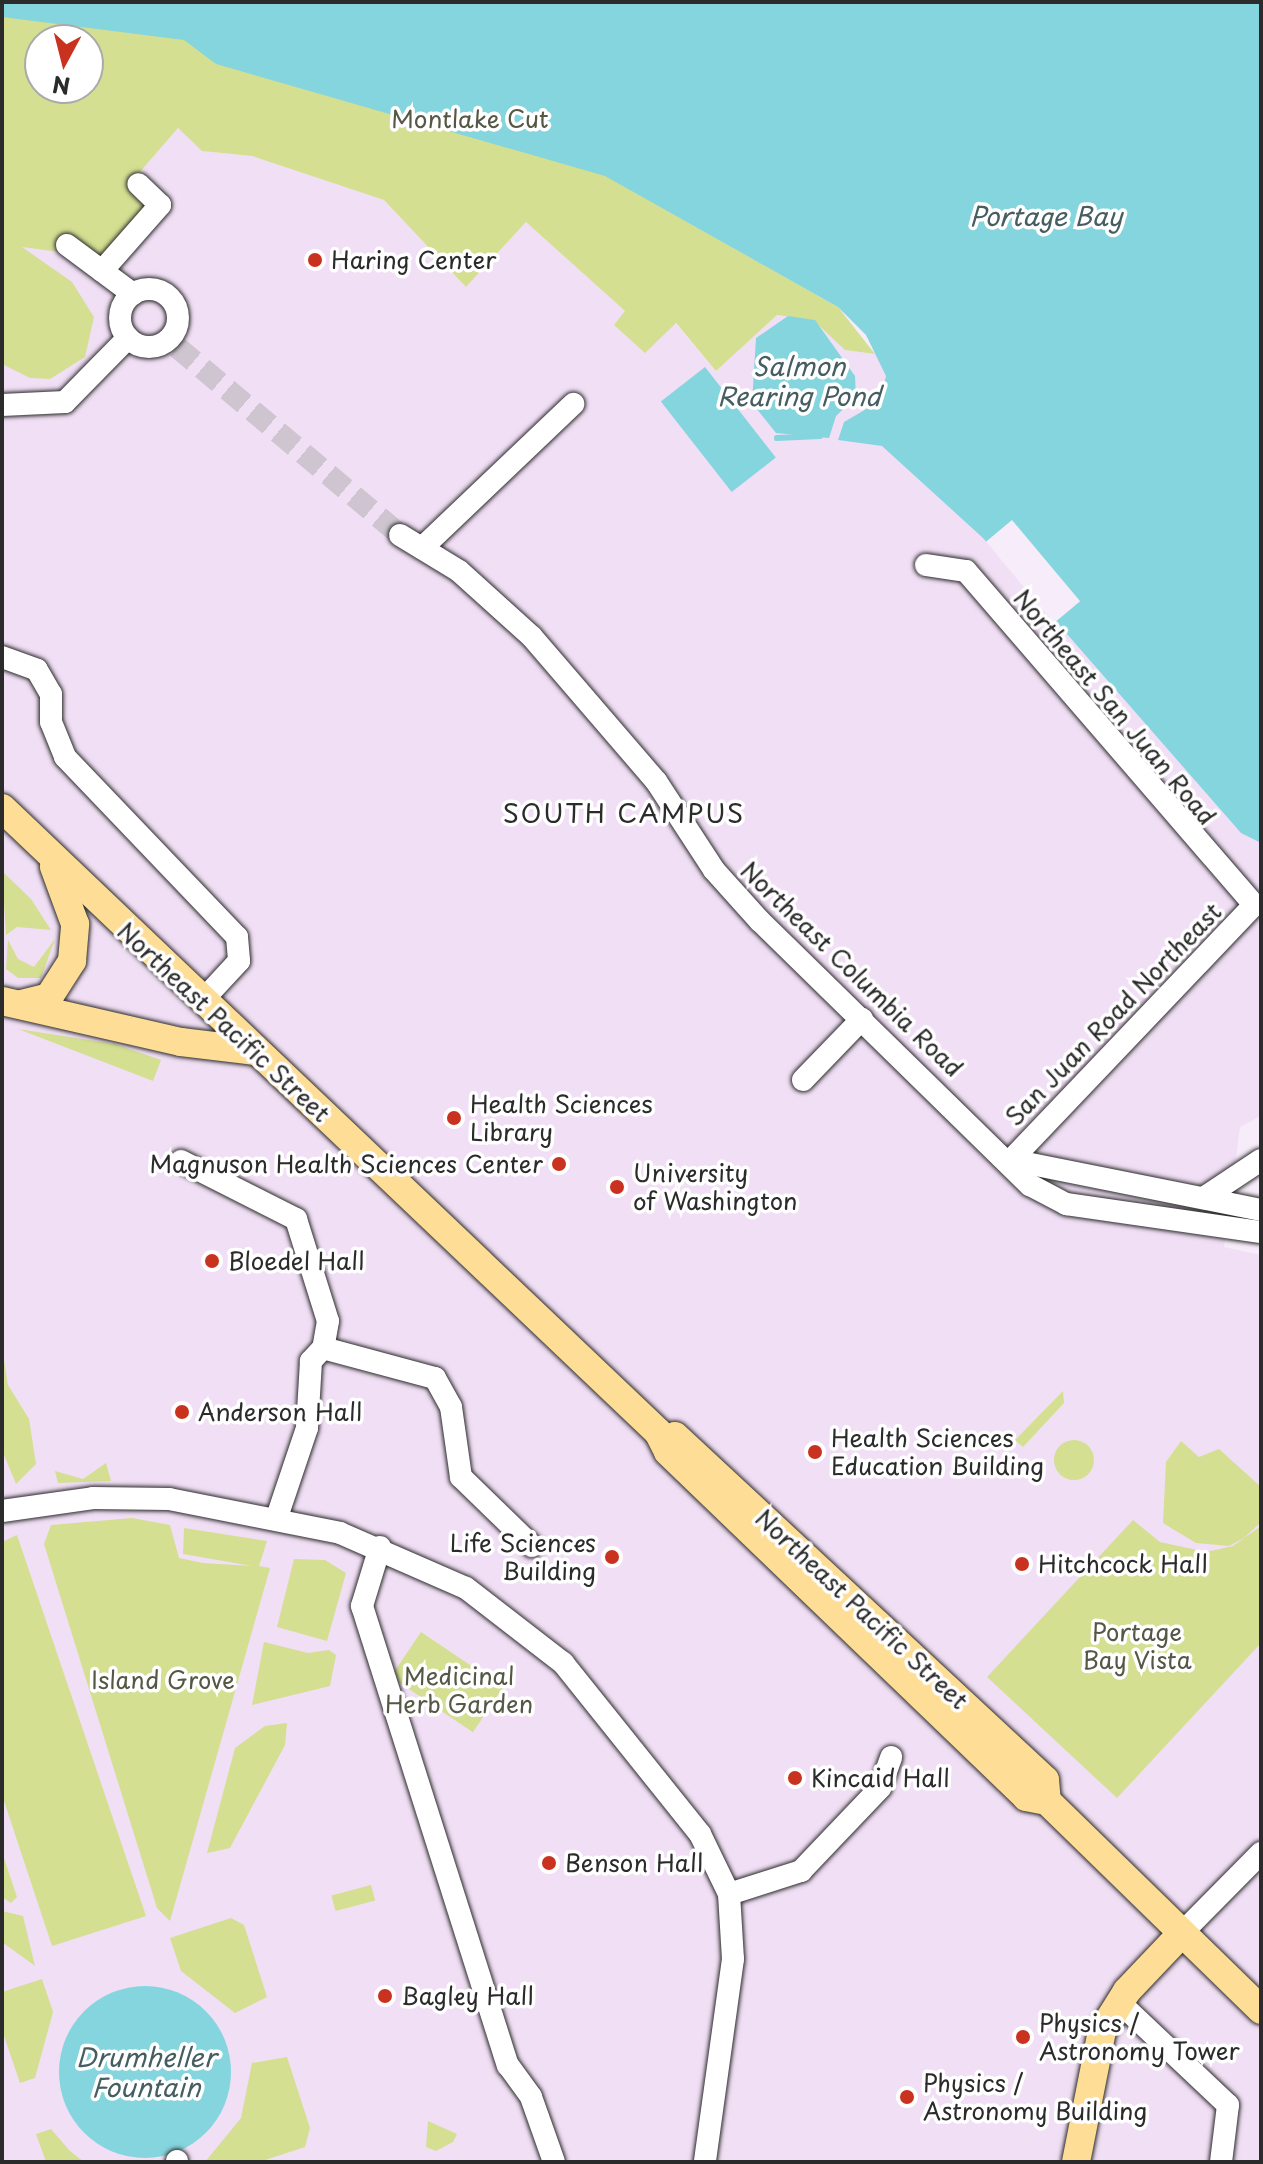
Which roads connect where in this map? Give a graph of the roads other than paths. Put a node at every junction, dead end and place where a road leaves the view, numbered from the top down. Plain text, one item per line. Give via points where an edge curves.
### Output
1 (138, 184) dead end
2 (67, 245) dead end
3 (102, 271) junction
4 (133, 294) junction
5 (128, 338) junction
6 (573, 404) dead end
7 (2, 405) edge
8 (400, 535) tunnel mouth
9 (422, 548) junction
10 (926, 565) dead end
11 (2, 657) edge
12 (2, 808) edge
13 (47, 852) junction
14 (1254, 905) joint
15 (202, 1001) junction
16 (12, 1002) edge
17 (862, 1019) junction
18 (255, 1051) junction
19 (803, 1080) dead end
20 (1011, 1160) junction
21 (1261, 1160) edge
22 (181, 1161) dead end
23 (1205, 1197) junction
24 (1261, 1210) edge
25 (1261, 1232) edge
26 (323, 1348) junction
27 (2, 1511) edge
28 (277, 1517) junction
29 (532, 1546) dead end
30 (380, 1547) junction
31 (891, 1757) dead end
32 (1261, 1853) edge
33 (729, 1894) junction
34 (1181, 1934) junction
35 (1119, 2002) junction
36 (1261, 2010) edge
37 (554, 2162) edge
38 (705, 2162) edge
39 (1076, 2162) edge
40 (1221, 2162) edge

1 - 3 street via 160,205
2 - 3 street
3 - 4 street
4 - 5 street via 121,311
4 - 5 street via 165,294 177,325 161,344
5 - 7 street via 65,402
6 - 9 street
8 - 9 street, Northeast Columbia Road
9 - 17 street, Northeast Columbia Road via 532,637 656,781 714,870
10 - 14 street, Northeast San Juan Road via 966,571
11 - 15 street via 37,670 51,694 51,722 65,757 237,937 235,967
12 - 13 main road, Northeast Pacific Street
13 - 15 main road, Northeast Pacific Street
13 - 16 main road via 75,924 75,948 49,997
14 - 20 street, San Juan Road Northeast
15 - 18 main road, Northeast Pacific Street
16 - 18 main road via 181,1042
17 - 19 street
17 - 20 street, Northeast Columbia Road
18 - 34 main road, Northeast Pacific Street via 658,1432 685,1441 1045,1780 1047,1801
20 - 23 street
20 - 25 street, Northeast Columbia Road via 1030,1185 1066,1204
21 - 23 street
22 - 26 street via 296,1219 328,1321
23 - 24 street
26 - 28 street via 311,1361 307,1428
26 - 29 street via 435,1378 451,1407 461,1477
27 - 28 street via 131,1497
28 - 30 street
30 - 33 street via 466,1588 563,1663 700,1834
30 - 37 street via 362,1606 508,2065 531,2097
31 - 33 street via 880,1788 801,1871
32 - 34 street
33 - 38 street via 735,1937
34 - 35 main road
34 - 36 main road, Northeast Pacific Street
35 - 39 main road via 1097,2045
35 - 40 street via 1228,2105

